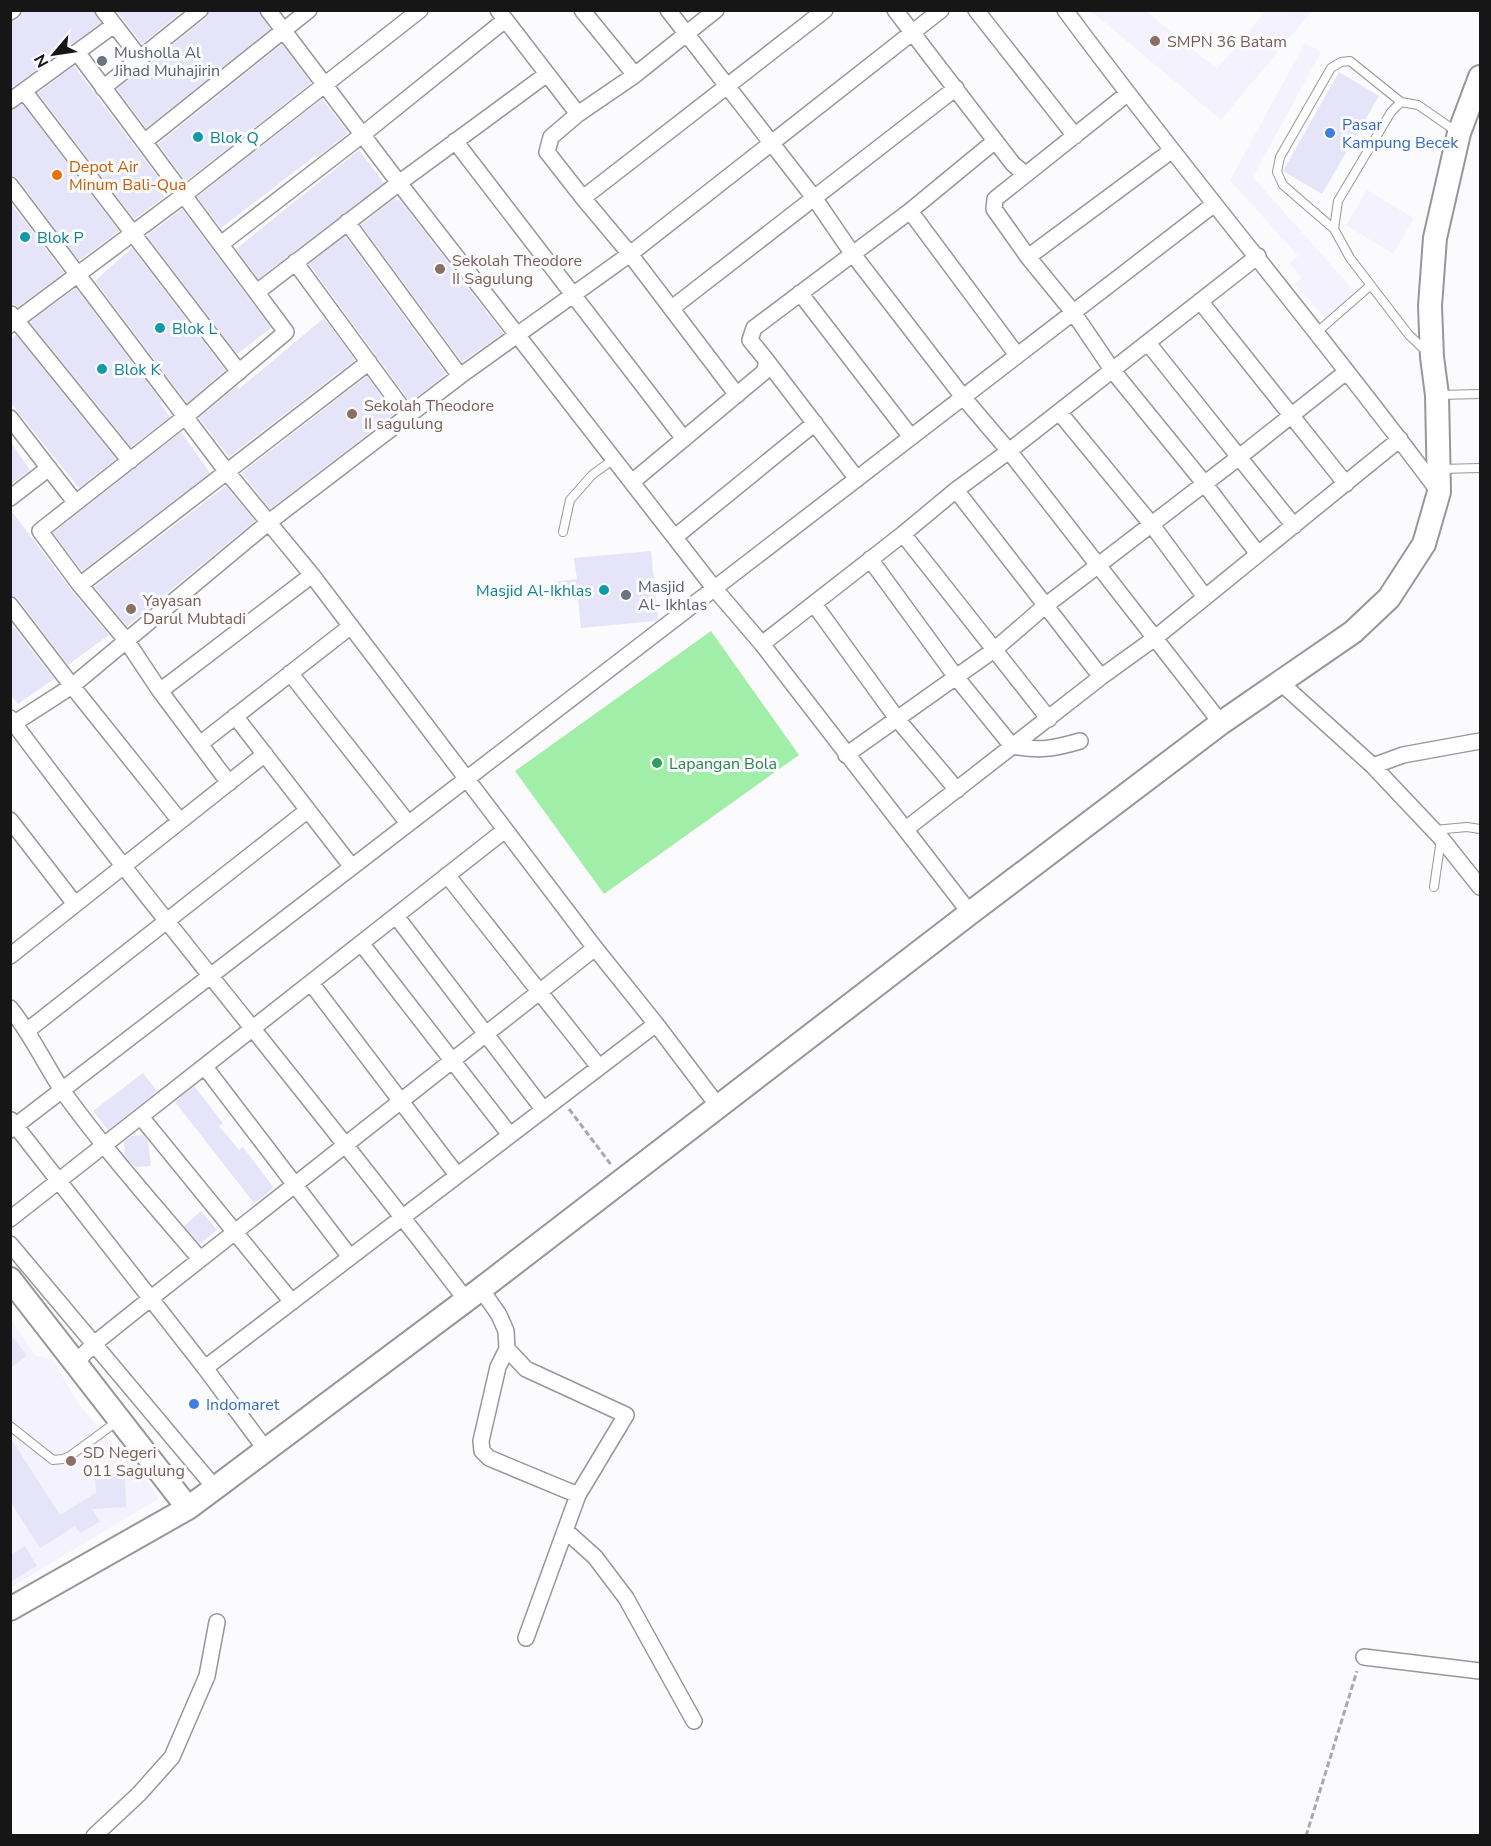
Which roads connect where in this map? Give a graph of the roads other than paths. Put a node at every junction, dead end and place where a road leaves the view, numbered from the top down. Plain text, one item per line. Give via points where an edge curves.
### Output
1 (103, 10) edge
2 (268, 10) edge
3 (309, 10) edge
4 (420, 10) edge
5 (582, 10) edge
6 (668, 10) edge
7 (716, 10) edge
8 (825, 10) edge
9 (895, 10) edge
10 (941, 10) edge
11 (976, 10) edge
12 (1065, 10) edge
13 (194, 12) edge
14 (501, 15) edge
15 (114, 25) junction
16 (284, 30) junction
17 (686, 33) junction
18 (912, 33) junction
19 (77, 52) junction
20 (140, 58) junction
21 (547, 74) junction
22 (635, 75) junction
23 (1480, 77) edge
24 (325, 85) junction
25 (726, 86) junction
26 (103, 88) junction
27 (956, 88) junction
28 (24, 91) junction
29 (1127, 94) junction
30 (10, 101) edge
31 (1401, 102) junction
32 (578, 114) junction
33 (1459, 133) junction
34 (362, 135) junction
35 (1075, 136) junction
36 (455, 141) junction
37 (995, 141) junction
38 (144, 142) junction
39 (772, 144) junction
40 (1171, 151) junction
41 (1025, 174) junction
42 (399, 183) junction
43 (10, 185) edge
44 (184, 195) junction
45 (583, 198) junction
46 (814, 199) junction
47 (1214, 205) junction
48 (910, 211) junction
49 (347, 222) junction
50 (1334, 229) junction
51 (132, 232) junction
52 (221, 244) junction
53 (852, 253) junction
54 (630, 254) junction
55 (1258, 256) junction
56 (1028, 257) junction
57 (295, 262) junction
58 (78, 275) junction
59 (1371, 285) junction
60 (257, 292) junction
61 (800, 293) junction
62 (573, 294) junction
63 (1200, 302) junction
64 (672, 308) junction
65 (1073, 312) junction
66 (12, 320) edge
67 (1316, 333) junction
68 (518, 334) junction
69 (1148, 343) junction
70 (1017, 355) junction
71 (1432, 357) junction
72 (767, 361) junction
73 (369, 362) junction
74 (1113, 371) junction
75 (239, 372) junction
76 (1346, 372) junction
77 (460, 376) junction
78 (1480, 394) edge
79 (737, 395) junction
80 (1437, 395) junction
81 (963, 397) junction
82 (1059, 412) junction
83 (408, 416) junction
84 (1293, 416) junction
85 (185, 417) junction
86 (10, 418) edge
87 (815, 423) junction
88 (911, 437) junction
89 (684, 439) junction
90 (1400, 439) junction
91 (1009, 451) junction
92 (1238, 458) junction
93 (614, 459) junction
94 (130, 461) junction
95 (49, 468) junction
96 (1480, 468) edge
97 (1439, 469) junction
98 (227, 472) junction
99 (857, 479) junction
100 (632, 482) junction
101 (1204, 483) junction
102 (1346, 484) junction
103 (956, 490) junction
104 (1439, 492) junction
105 (10, 498) edge
106 (75, 502) junction
107 (269, 522) junction
108 (1152, 525) junction
109 (1294, 526) junction
110 (563, 532) dead end
111 (903, 534) junction
112 (675, 537) junction
113 (1258, 554) junction
114 (870, 559) junction
115 (1098, 565) junction
116 (312, 575) junction
117 (80, 585) junction
118 (714, 588) junction
119 (1205, 597) junction
120 (814, 604) junction
121 (10, 605) edge
122 (1045, 606) junction
123 (351, 626) junction
124 (1155, 638) junction
125 (126, 640) junction
126 (762, 644) junction
127 (994, 650) junction
128 (290, 673) junction
129 (956, 677) junction
130 (1101, 677) junction
131 (1281, 683) junction
132 (72, 686) junction
133 (160, 691) junction
134 (235, 716) junction
135 (1049, 719) junction
136 (898, 720) junction
137 (12, 722) edge
138 (1221, 723) junction
139 (1080, 741) dead end
140 (1480, 741) edge
141 (200, 744) junction
142 (1012, 746) junction
143 (265, 754) junction
144 (846, 755) junction
145 (1373, 766) junction
146 (466, 779) junction
147 (229, 783) junction
148 (957, 790) junction
149 (308, 810) junction
150 (10, 820) edge
151 (180, 822) junction
152 (408, 824) junction
153 (906, 829) junction
154 (1480, 829) edge
155 (505, 830) junction
156 (1437, 834) junction
157 (124, 865) junction
158 (352, 867) junction
159 (447, 875) junction
160 (1434, 887) dead end
161 (1480, 887) edge
162 (75, 904) junction
163 (970, 913) junction
164 (396, 916) junction
165 (168, 920) junction
166 (362, 943) junction
167 (13, 948) edge
168 (595, 948) junction
169 (212, 977) junction
170 (311, 983) junction
171 (538, 992) junction
172 (10, 1008) edge
173 (656, 1024) junction
174 (253, 1029) junction
175 (28, 1030) junction
176 (485, 1034) junction
177 (451, 1061) junction
178 (205, 1066) junction
179 (599, 1067) junction
180 (63, 1091) junction
181 (400, 1101) junction
182 (717, 1106) junction
183 (543, 1109) junction
184 (141, 1117) junction
185 (12, 1125) edge
186 (510, 1135) junction
187 (104, 1145) junction
188 (345, 1145) junction
189 (457, 1175) junction
190 (60, 1180) junction
191 (294, 1185) junction
192 (403, 1217) junction
193 (10, 1219) edge
194 (234, 1232) junction
195 (10, 1244) edge
196 (350, 1257) junction
197 (200, 1259) junction
198 (10, 1279) edge
199 (473, 1294) junction
200 (150, 1299) junction
201 (292, 1302) junction
202 (95, 1343) junction
203 (507, 1349) junction
204 (76, 1362) junction
205 (205, 1368) junction
206 (151, 1413) junction
207 (125, 1425) junction
208 (10, 1426) edge
209 (266, 1450) junction
210 (215, 1488) junction
211 (578, 1495) junction
212 (188, 1508) junction
213 (566, 1531) junction
214 (10, 1609) edge
215 (218, 1622) dead end
216 (526, 1638) dead end
217 (1364, 1657) road end
218 (1480, 1671) edge
219 (694, 1721) dead end
220 (94, 1836) edge

1 - 15 street
2 - 16 street
3 - 16 street
4 - 24 street
5 - 22 street
6 - 17 street
7 - 17 street
8 - 25 street
9 - 18 street
10 - 18 street
11 - 35 street
12 - 29 street
13 - 20 street
14 - 21 street
14 - 34 street
15 - 19 street
15 - 20 street
16 - 24 street
16 - 38 street
17 - 22 street
17 - 25 street
18 - 27 street
18 - 39 street
19 - 26 street
19 - 28 street
20 - 26 street
21 - 32 street
21 - 36 street
22 - 32 street
23 - 33 street
24 - 34 street
24 - 44 street
25 - 39 street
25 - 45 street
26 - 38 street
27 - 37 street
27 - 46 street
28 - 30 street
28 - 51 street
29 - 35 street
29 - 40 street
31 - 33 lane via 1418,105
31 - 50 lane via 1391,112 1338,201
31 - 50 lane via 1350,62 1341,62 1331,68 1280,157 1277,172 1283,185
32 - 45 street via 550,137 547,152
33 - 71 street via 1435,238 1430,306
34 - 42 street
34 - 52 street
35 - 41 street
36 - 42 street
36 - 62 street
37 - 41 street
37 - 48 street
38 - 44 street
39 - 46 street
39 - 54 street
40 - 47 street
40 - 56 street
41 - 56 street via 995,199 994,209
42 - 49 street
42 - 68 street
43 - 58 street
44 - 51 street
44 - 52 street
45 - 54 street
46 - 53 street
46 - 64 street
47 - 55 street
47 - 65 street
48 - 53 street
48 - 70 street
49 - 57 street
49 - 77 street
50 - 59 lane
51 - 58 street
51 - 75 street
52 - 60 street
53 - 61 street
53 - 81 street
54 - 62 street
54 - 64 street
55 - 63 street
55 - 67 street
56 - 65 street
57 - 60 street
57 - 73 street
58 - 66 street
58 - 85 street
59 - 67 lane
59 - 71 lane via 1409,335
60 - 75 street via 286,333
61 - 72 street via 754,328 750,340
61 - 88 street
62 - 68 street
62 - 89 street
63 - 69 street
63 - 84 street
64 - 79 street
65 - 70 street
65 - 74 street
66 - 94 street
67 - 76 street
68 - 77 street
68 - 93 street
69 - 74 street
69 - 92 street
70 - 81 street
71 - 80 street
72 - 79 street via 764,372
72 - 87 street
73 - 83 street
73 - 98 street
74 - 82 street
74 - 101 street
75 - 85 street
76 - 84 street
76 - 90 street
77 - 83 street
78 - 80 lane
79 - 89 street
80 - 97 street
81 - 88 street
81 - 91 street
82 - 91 street
82 - 108 street
83 - 107 street
84 - 92 street
84 - 102 street
85 - 94 street
85 - 98 street
86 - 95 street
87 - 99 street
87 - 112 street
88 - 99 street
89 - 100 street
90 - 102 street
90 - 104 street
91 - 103 street
91 - 115 street
92 - 101 street
92 - 109 street
93 - 100 street
93 - 110 lane via 592,475 570,500
94 - 106 street
95 - 105 street
95 - 106 street
96 - 97 lane
97 - 104 street
98 - 107 street
98 - 117 street
99 - 118 street
100 - 112 street
101 - 108 street
101 - 113 street
102 - 109 street
103 - 111 street
103 - 122 street
104 - 131 street via 1424,543 1389,598 1353,632
106 - 117 street via 40,531
107 - 116 street
107 - 125 street
108 - 115 street
108 - 119 street
109 - 113 street
111 - 114 street
111 - 127 street
112 - 118 street
113 - 119 street
114 - 120 street
114 - 129 street
115 - 122 street
115 - 124 street
116 - 123 street
116 - 133 street
117 - 125 street
118 - 126 street
118 - 146 street
119 - 124 street
120 - 126 street
120 - 136 street
121 - 132 street
122 - 127 street
122 - 130 street
123 - 128 street
123 - 146 street
124 - 130 street
124 - 138 street
125 - 132 street
125 - 133 street
126 - 144 street
127 - 129 street
127 - 135 street
128 - 134 street
128 - 152 street
129 - 136 street
129 - 142 street
130 - 135 street
131 - 138 street
131 - 145 street
132 - 137 street
132 - 151 street
133 - 141 street
134 - 141 street
134 - 143 street
135 - 142 street
136 - 144 street
136 - 148 street
137 - 157 street
138 - 163 street
139 - 142 street via 1038,750
140 - 145 street via 1403,755
141 - 147 street
142 - 148 street
143 - 147 street
143 - 149 street
144 - 153 street
145 - 156 street
146 - 152 street
146 - 155 street
147 - 151 street
148 - 153 street
149 - 158 street
149 - 165 street
150 - 162 street
151 - 157 street
152 - 158 street
153 - 163 street
154 - 156 lane via 1467,827
155 - 159 street
155 - 168 street
156 - 160 lane
156 - 161 street
157 - 162 street
157 - 165 street
158 - 169 street
159 - 164 street
159 - 171 street
162 - 167 street
163 - 182 street
164 - 166 street
164 - 176 street
165 - 169 street
165 - 175 street
166 - 170 street
166 - 177 street
168 - 171 street
168 - 173 street
169 - 174 street
169 - 180 street
170 - 174 street
170 - 181 street
171 - 176 street
171 - 179 street
172 - 175 street
173 - 179 street
173 - 182 street
174 - 178 street
174 - 188 street
175 - 180 street
176 - 177 street
176 - 183 street
177 - 181 street
177 - 186 street
178 - 184 street
178 - 191 street
179 - 183 street
180 - 185 street
180 - 187 street
181 - 188 street
181 - 189 street
182 - 199 street
183 - 186 street
184 - 187 street
184 - 194 street
185 - 190 street
186 - 189 street
187 - 190 street
187 - 197 street
188 - 191 street
188 - 192 street
189 - 192 street
190 - 193 street
190 - 200 street
191 - 194 street
191 - 196 street
192 - 196 street
192 - 199 street
194 - 197 street
194 - 201 street
195 - 202 street
196 - 201 street
197 - 200 street
198 - 204 street
199 - 203 street via 499,1315 506,1331
199 - 209 street
200 - 202 street
200 - 205 street
201 - 205 street
202 - 204 street
202 - 206 street
203 - 211 street via 498,1367 482,1451 489,1458
203 - 211 street via 526,1370 626,1415
204 - 207 street
205 - 209 street
206 - 207 street
206 - 210 street
207 - 208 lane via 63,1460 53,1460
207 - 212 street
209 - 210 street
210 - 212 street
211 - 213 street
212 - 214 street
213 - 216 street
213 - 219 street via 595,1557 626,1598
215 - 220 street via 207,1676 171,1757
217 - 218 street

